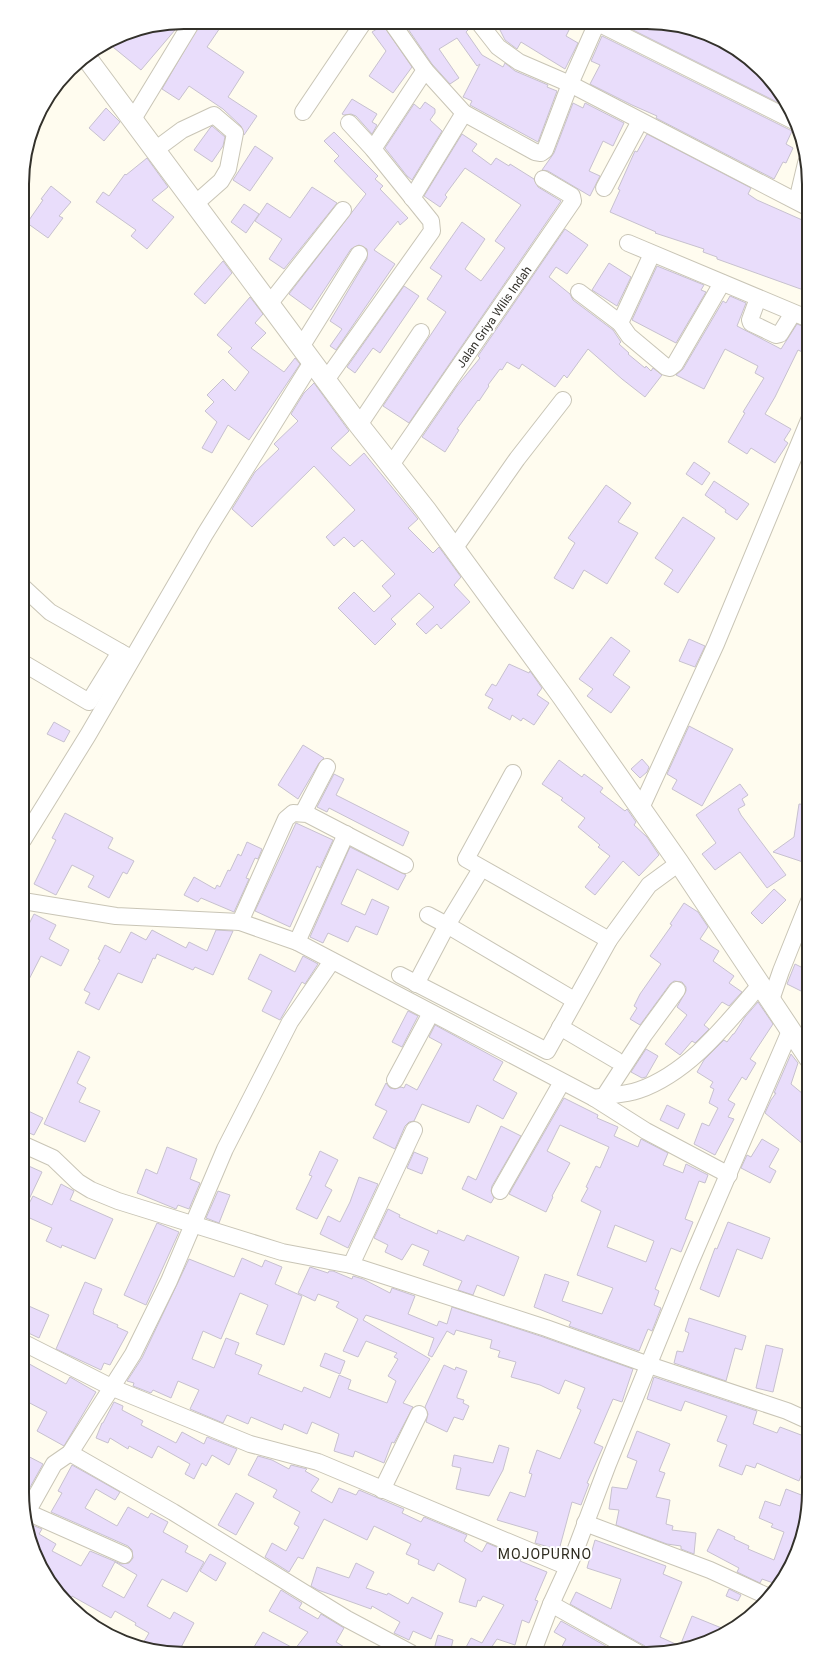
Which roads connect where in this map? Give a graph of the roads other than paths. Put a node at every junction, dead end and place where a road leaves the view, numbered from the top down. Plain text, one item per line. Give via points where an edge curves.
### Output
1 (187, 29) edge
2 (359, 29) edge
3 (396, 29) edge
4 (484, 29) edge
5 (594, 29) edge
6 (610, 29) edge
7 (89, 61) edge
8 (425, 70) junction
9 (570, 84) junction
10 (784, 111) edge
11 (303, 112) dead end
12 (464, 113) junction
13 (133, 119) junction
14 (640, 121) junction
15 (349, 123) dead end
16 (374, 149) junction
17 (155, 150) junction
18 (543, 178) dead end
19 (604, 188) dead end
20 (412, 198) junction
21 (195, 204) junction
22 (802, 204) edge
23 (342, 210) dead end
24 (628, 243) dead end
25 (359, 254) dead end
26 (652, 254) junction
27 (722, 283) junction
28 (579, 292) dead end
29 (758, 298) junction
30 (270, 303) junction
31 (793, 313) junction
32 (802, 316) edge
33 (620, 323) junction
34 (421, 332) dead end
35 (307, 355) junction
36 (326, 380) junction
37 (562, 400) dead end
38 (359, 425) junction
39 (802, 437) edge
40 (391, 465) junction
41 (454, 549) junction
42 (29, 593) edge
43 (126, 655) junction
44 (29, 666) edge
45 (327, 766) dead end
46 (513, 773) dead end
47 (641, 808) junction
48 (302, 814) junction
49 (29, 829) edge
50 (346, 834) junction
51 (679, 863) junction
52 (405, 865) dead end
53 (481, 869) junction
54 (29, 902) edge
55 (428, 915) dead end
56 (802, 918) edge
57 (240, 922) junction
58 (448, 924) junction
59 (609, 940) junction
60 (297, 942) junction
61 (332, 961) junction
62 (400, 975) dead end
63 (416, 984) junction
64 (676, 990) dead end
65 (766, 992) junction
66 (574, 1000) junction
67 (431, 1013) junction
68 (560, 1027) junction
69 (790, 1031) junction
70 (802, 1048) edge
71 (616, 1060) dead end
72 (395, 1080) dead end
73 (562, 1082) junction
74 (599, 1097) junction
75 (414, 1130) dead end
76 (29, 1147) edge
77 (729, 1174) junction
78 (500, 1191) dead end
79 (193, 1225) junction
80 (351, 1265) junction
81 (29, 1346) edge
82 (649, 1365) junction
83 (113, 1388) junction
84 (419, 1414) dead end
85 (802, 1417) edge
86 (70, 1453) junction
87 (382, 1490) junction
88 (29, 1507) edge
89 (30, 1515) edge
90 (585, 1523) junction
91 (124, 1555) dead end
92 (568, 1568) junction
93 (764, 1595) edge
94 (551, 1604) junction
95 (400, 1647) edge
96 (535, 1647) edge
97 (628, 1647) edge

1 - 13 street
2 - 11 street
3 - 8 street
4 - 9 street via 506,54
5 - 9 street
6 - 10 street
7 - 13 main road
8 - 12 street
8 - 16 street
9 - 12 street via 545,150 541,153
9 - 14 street
12 - 20 street
13 - 17 main road
14 - 19 street
14 - 22 street
15 - 16 street
16 - 20 street
17 - 21 main road
17 - 21 street via 182,130 214,115 235,133 228,169 221,181
18 - 40 street, Jalan Griya Wilis Indah via 572,196 573,201
20 - 36 street via 431,221 432,231
21 - 30 main road
23 - 30 street
24 - 26 street
25 - 35 street
26 - 27 street
26 - 33 street
27 - 29 street
27 - 33 street via 672,367 663,366 629,336
28 - 33 street
29 - 31 street
29 - 31 street via 751,323 776,335 783,331
30 - 35 main road
31 - 32 street
34 - 38 street
35 - 36 main road
35 - 43 street via 205,534
36 - 38 main road
37 - 41 street
38 - 40 main road
39 - 47 street via 716,644
40 - 41 main road
41 - 47 main road
42 - 43 street via 50,612
43 - 44 street via 89,702
43 - 49 street
45 - 48 street
46 - 53 street via 466,859
47 - 51 main road
48 - 50 street
48 - 57 street via 293,813 286,820
50 - 52 street
50 - 60 street
51 - 59 street via 649,885
51 - 65 main road
53 - 58 street
53 - 59 street
54 - 57 street via 116,916
55 - 58 street
56 - 65 street via 781,971
57 - 60 street
58 - 63 street
58 - 66 street
59 - 66 street
60 - 61 street
61 - 67 street
61 - 79 street via 290,1022 225,1149
62 - 63 street
63 - 68 street via 547,1051
64 - 74 street
65 - 69 main road
65 - 74 street via 672,1073 638,1090
66 - 68 street
67 - 72 street
67 - 73 street
68 - 71 street
69 - 70 main road
69 - 77 street
73 - 74 street
73 - 78 street
74 - 77 street via 646,1131
75 - 80 street
76 - 79 street via 53,1158 78,1182 92,1190
77 - 82 street
79 - 80 street via 282,1252
79 - 83 street via 147,1328
80 - 82 street via 546,1328
81 - 83 street
82 - 85 street
82 - 90 street
83 - 86 street
83 - 87 street via 250,1444 318,1462
84 - 87 street
86 - 88 street via 54,1464
86 - 95 street via 173,1512 347,1619
87 - 92 street
89 - 91 street
90 - 92 street
90 - 93 street via 710,1570
92 - 94 street
94 - 96 street
94 - 97 street

